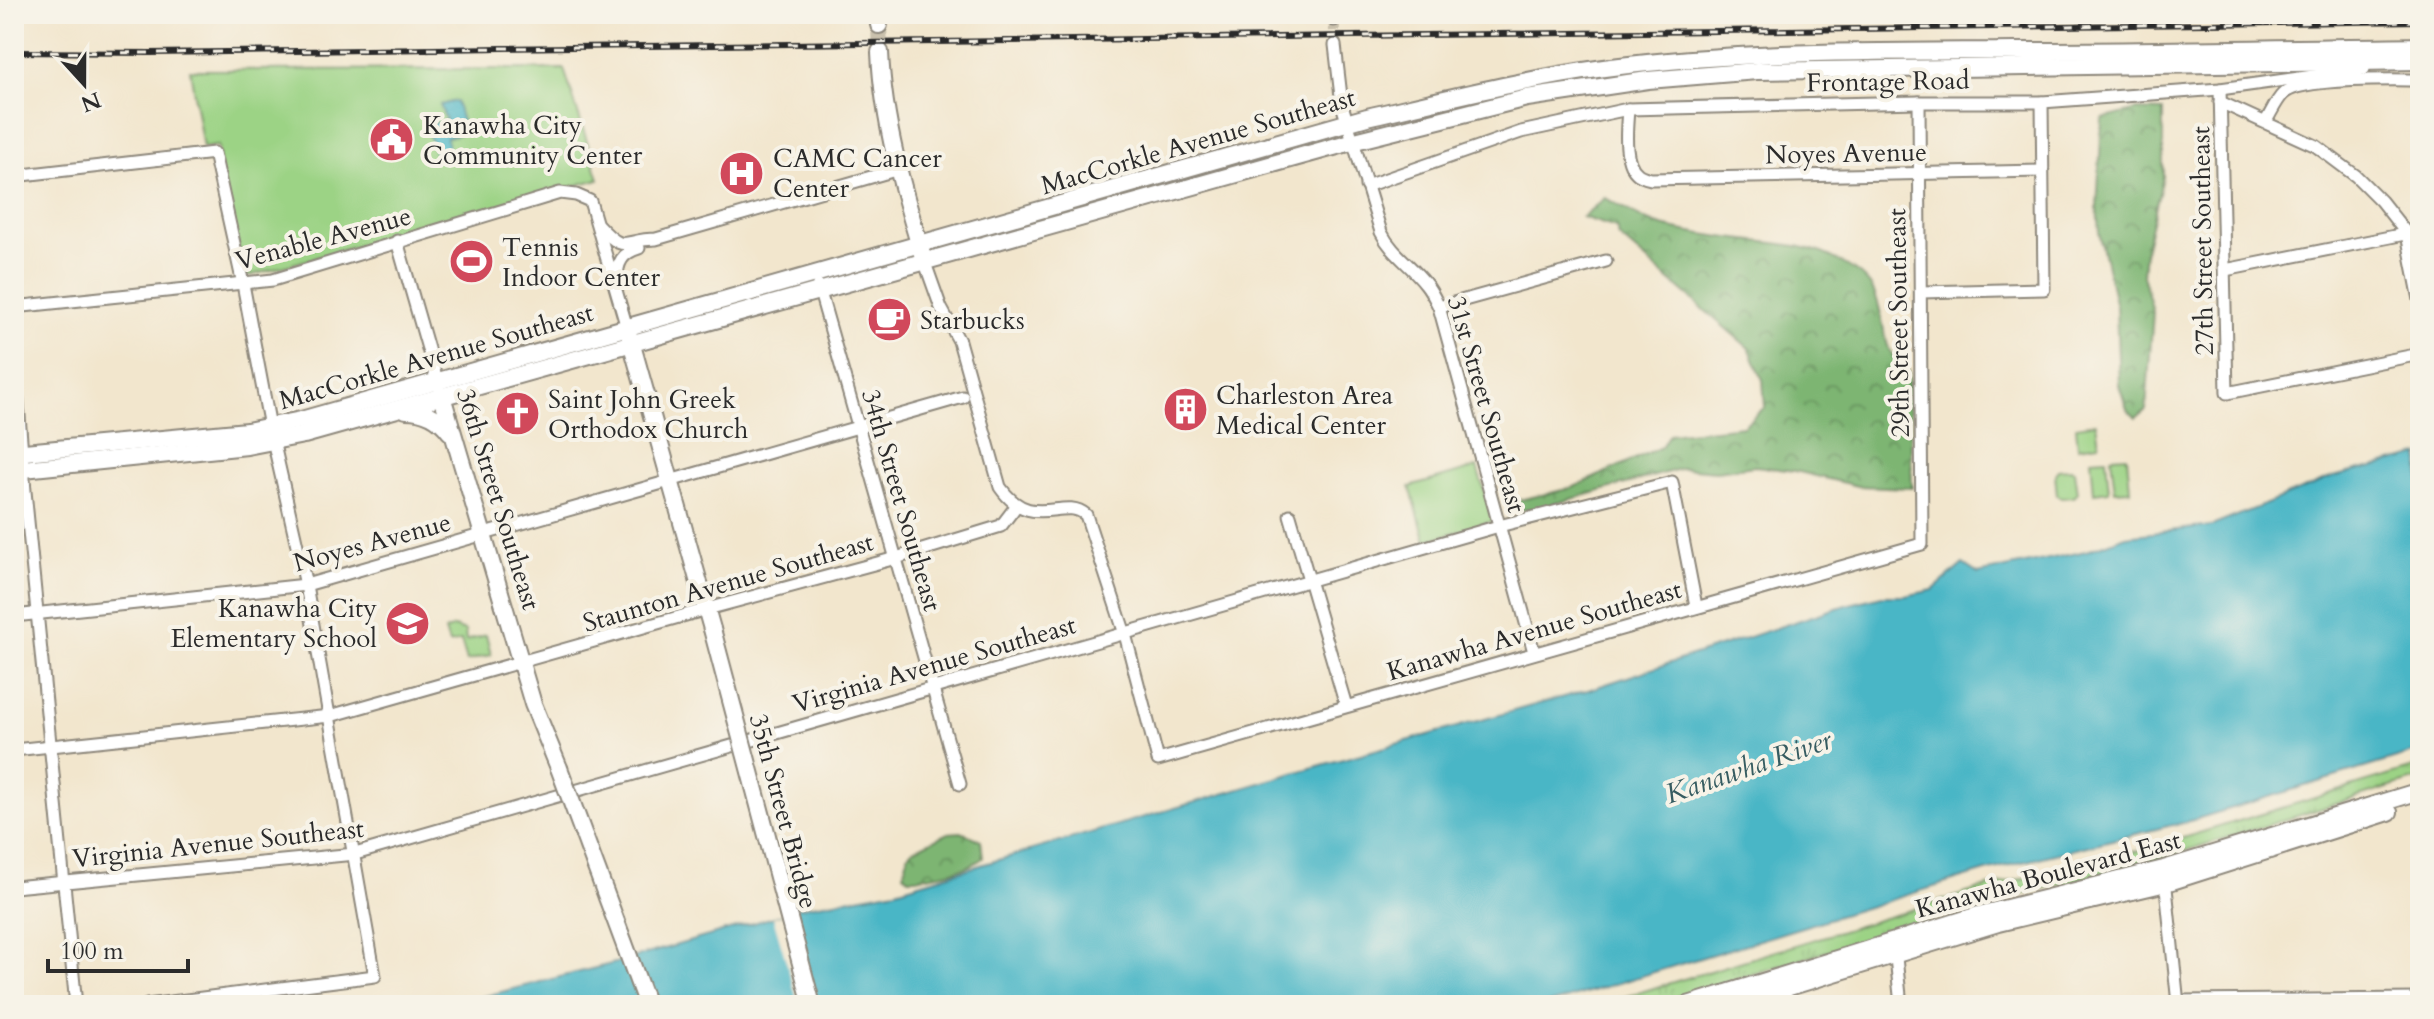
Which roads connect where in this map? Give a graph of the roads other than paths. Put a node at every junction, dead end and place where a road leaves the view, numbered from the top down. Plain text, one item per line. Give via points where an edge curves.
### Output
1 (1335, 45) tunnel mouth
2 (2420, 46) edge
3 (880, 52) tunnel mouth
4 (2420, 62) edge
5 (2420, 80) edge
6 (2220, 89) junction
7 (1919, 102) junction
8 (2042, 102) junction
9 (2220, 102) junction
10 (1628, 109) junction
11 (2266, 121) junction
12 (1349, 122) junction
13 (1355, 141) junction
14 (899, 169) junction
15 (2042, 171) junction
16 (1918, 174) junction
17 (14, 176) edge
18 (1366, 186) junction
19 (596, 223) junction
20 (2420, 231) edge
21 (2407, 234) junction
22 (656, 239) junction
23 (397, 241) junction
24 (922, 252) junction
25 (1606, 261) dead end
26 (2225, 270) junction
27 (817, 282) junction
28 (243, 284) junction
29 (617, 291) junction
30 (1921, 292) junction
31 (2420, 300) edge
32 (14, 307) edge
33 (1439, 307) junction
34 (627, 328) junction
35 (632, 344) junction
36 (14, 352) edge
37 (2420, 354) edge
38 (440, 388) junction
39 (963, 397) dead end
40 (388, 412) junction
41 (858, 427) junction
42 (271, 435) junction
43 (457, 443) junction
44 (18, 461) edge
45 (671, 482) junction
46 (1017, 505) junction
47 (1290, 515) dead end
48 (1499, 526) junction
49 (484, 536) junction
50 (1922, 544) joint
51 (896, 558) junction
52 (1309, 580) junction
53 (306, 585) junction
54 (1696, 606) junction
55 (707, 609) junction
56 (37, 613) junction
57 (14, 616) edge
58 (1125, 634) junction
59 (1534, 652) junction
60 (523, 663) junction
61 (933, 687) junction
62 (1346, 706) junction
63 (330, 716) junction
64 (50, 747) junction
65 (14, 750) edge
66 (960, 784) dead end
67 (2420, 791) edge
68 (2420, 802) edge
69 (355, 854) junction
70 (2165, 876) junction
71 (64, 882) junction
72 (14, 887) edge
73 (1895, 947) junction
74 (2420, 999) edge
75 (2290, 1002) edge
76 (2178, 1003) edge
77 (76, 1005) edge
78 (147, 1005) edge
79 (647, 1005) edge
80 (812, 1005) edge
81 (1688, 1005) edge
82 (1730, 1005) edge
83 (1901, 1005) edge

1 - 12 street, 31st Street Southeast
2 - 12 main road, MacCorkle Avenue Southeast via 1821,52 1698,59 1603,69
3 - 14 main road via 882,94
4 - 6 street, Frontage Road
4 - 13 main road, MacCorkle Avenue Southeast via 1757,71 1527,98
5 - 11 street via 2294,88 2283,93
6 - 8 street, Frontage Road
6 - 9 street, 27th Street Southeast
7 - 8 street, Frontage Road
7 - 10 street, Frontage Road
7 - 16 street, 29th Street Southeast
8 - 15 street
9 - 11 street
9 - 26 street, 27th Street Southeast
10 - 16 street, Noyes Avenue via 1631,163 1638,174 1651,179
10 - 18 street, Frontage Road via 1521,132
11 - 21 street via 2335,159 2381,201
12 - 13 street, 31st Street Southeast
12 - 24 main road, MacCorkle Avenue Southeast
13 - 18 street, 31st Street Southeast
13 - 24 main road, MacCorkle Avenue Southeast
14 - 22 street
14 - 24 main road
15 - 16 street, Noyes Avenue
15 - 30 street via 2044,289
16 - 30 street, 29th Street Southeast
17 - 28 street via 214,153
18 - 33 street, 31st Street Southeast via 1388,246 1427,285
19 - 22 street via 620,245
19 - 23 street, Venable Avenue via 590,201 560,193
19 - 29 street
20 - 21 street
21 - 26 street
21 - 31 street
22 - 29 street via 625,254 617,267
23 - 28 street, Venable Avenue via 273,280
23 - 38 street, 36th Street Southeast
24 - 27 main road, MacCorkle Avenue Southeast
24 - 46 street via 959,341 996,477
25 - 33 street
26 - 37 street, 27th Street Southeast via 2227,393
27 - 34 main road, MacCorkle Avenue Southeast
27 - 35 main road, MacCorkle Avenue Southeast
27 - 41 street, 34th Street Southeast
28 - 32 street, Venable Avenue
28 - 42 street
29 - 34 street
30 - 50 street, 29th Street Southeast
33 - 48 street, 31st Street Southeast
34 - 35 main road, 35th Street Bridge
34 - 38 main road, MacCorkle Avenue Southeast
35 - 38 main road, MacCorkle Avenue Southeast
35 - 45 main road, 35th Street Bridge
36 - 44 street
38 - 40 main road, MacCorkle Avenue Southeast
38 - 42 main road, MacCorkle Avenue Southeast via 301,420
38 - 43 main road, 36th Street Southeast
39 - 41 street, Noyes Avenue
40 - 42 main road, MacCorkle Avenue Southeast
40 - 43 main road via 430,415
41 - 45 street, Noyes Avenue
41 - 51 street, 34th Street Southeast
42 - 44 main road, MacCorkle Avenue Southeast
42 - 53 street
43 - 49 main road, 36th Street Southeast
44 - 56 street
45 - 49 street, Noyes Avenue
45 - 55 main road, 35th Street Bridge
46 - 51 street, Staunton Avenue Southeast via 1001,526
46 - 58 street via 1037,512 1076,509 1086,515
47 - 52 street
48 - 52 street, Virginia Avenue Southeast
48 - 54 street, Virginia Avenue Southeast via 1672,482
48 - 59 street, 31st Street Southeast
49 - 53 street, Noyes Avenue
49 - 60 main road, 36th Street Southeast
50 - 54 street, Kanawha Avenue Southeast
51 - 55 street, Staunton Avenue Southeast
51 - 61 street, 34th Street Southeast
52 - 58 street, Virginia Avenue Southeast
52 - 62 street
53 - 56 street, Noyes Avenue
53 - 63 street
54 - 59 street, Kanawha Avenue Southeast
55 - 60 street, Staunton Avenue Southeast
55 - 80 main road, 35th Street Bridge, bridge
56 - 57 street, Noyes Avenue
56 - 64 street
58 - 61 street, Virginia Avenue Southeast
58 - 62 street, Kanawha Avenue Southeast via 1158,760
59 - 62 street, Kanawha Avenue Southeast
60 - 63 street, Staunton Avenue Southeast
60 - 79 main road, 36th Street Southeast, bridge via 533,704
61 - 66 street, 34th Street Southeast
61 - 69 street, Virginia Avenue Southeast
63 - 64 street, Staunton Avenue Southeast
63 - 69 street
64 - 65 street, Staunton Avenue Southeast
64 - 71 street
67 - 70 main road, Kanawha Boulevard East
68 - 70 main road, Kanawha Boulevard East
69 - 71 street, Virginia Avenue Southeast
69 - 78 street via 375,976
70 - 73 main road, Kanawha Boulevard East
70 - 76 street
71 - 72 street, Virginia Avenue Southeast
71 - 77 street
73 - 81 main road, Kanawha Boulevard East
73 - 82 main road, Kanawha Boulevard East
73 - 83 street
74 - 75 street
75 - 76 street

